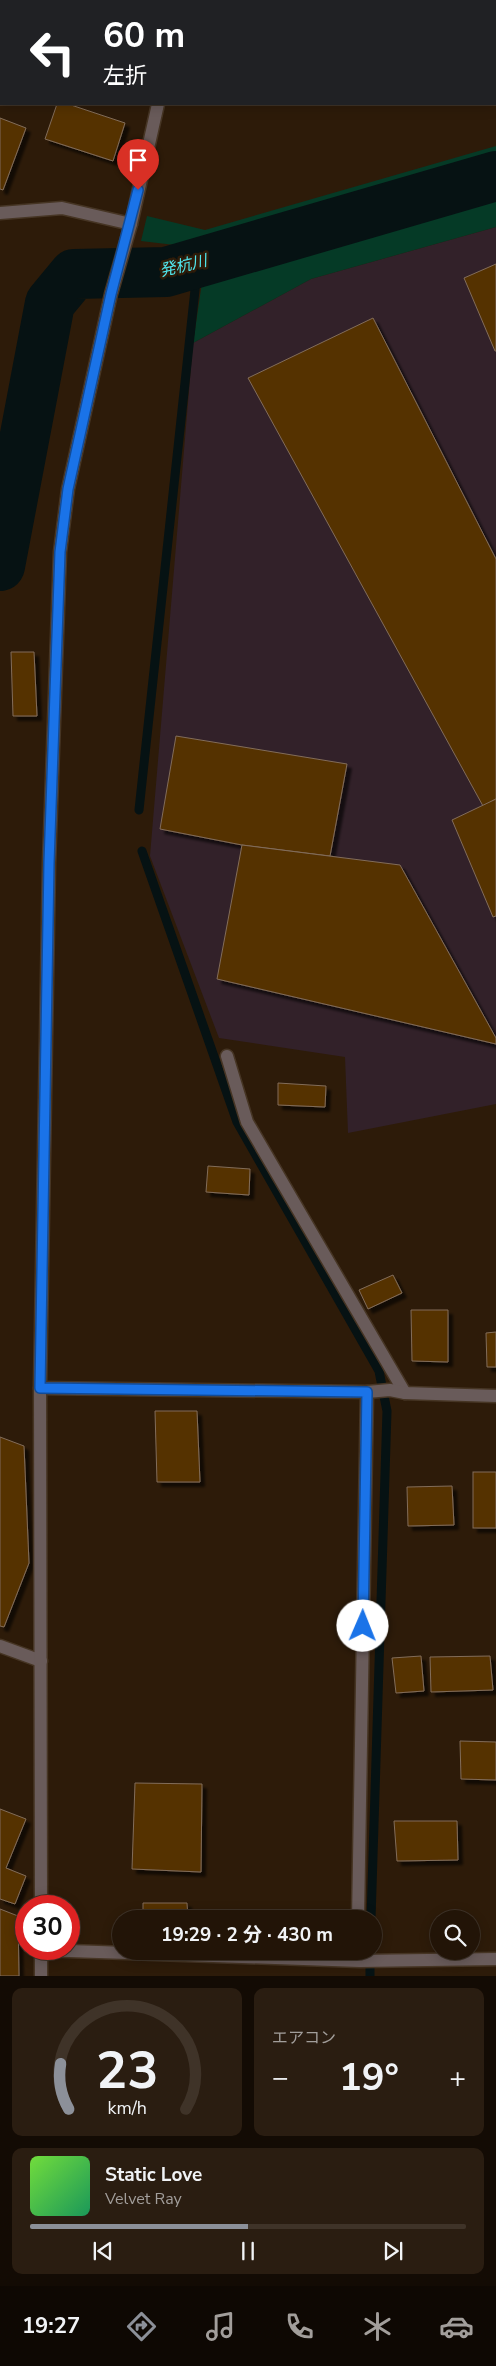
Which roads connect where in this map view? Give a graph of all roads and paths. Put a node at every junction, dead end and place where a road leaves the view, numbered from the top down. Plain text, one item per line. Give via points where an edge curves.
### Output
1 (158, 105) edge
2 (0, 213) edge
3 (130, 225) junction
4 (227, 1056) dead end
5 (40, 1388) junction
6 (378, 1391) junction
7 (405, 1393) junction
8 (496, 1396) edge
9 (0, 1646) edge
10 (41, 1661) junction
11 (41, 1895) edge
12 (358, 1910) edge
13 (80, 1950) edge
14 (112, 1951) edge
15 (496, 1959) edge
16 (41, 1960) edge
17 (375, 1960) edge
18 (41, 1976) edge

1 - 3 street
2 - 3 street via 62,208
3 - 5 street via 111,294 68,489 60,552 49,863
4 - 7 street via 247,1122
5 - 6 street
5 - 10 street
6 - 7 street
6 - 12 street
7 - 8 street
9 - 10 street
10 - 11 street
13 - 14 street
15 - 17 street
16 - 18 street

